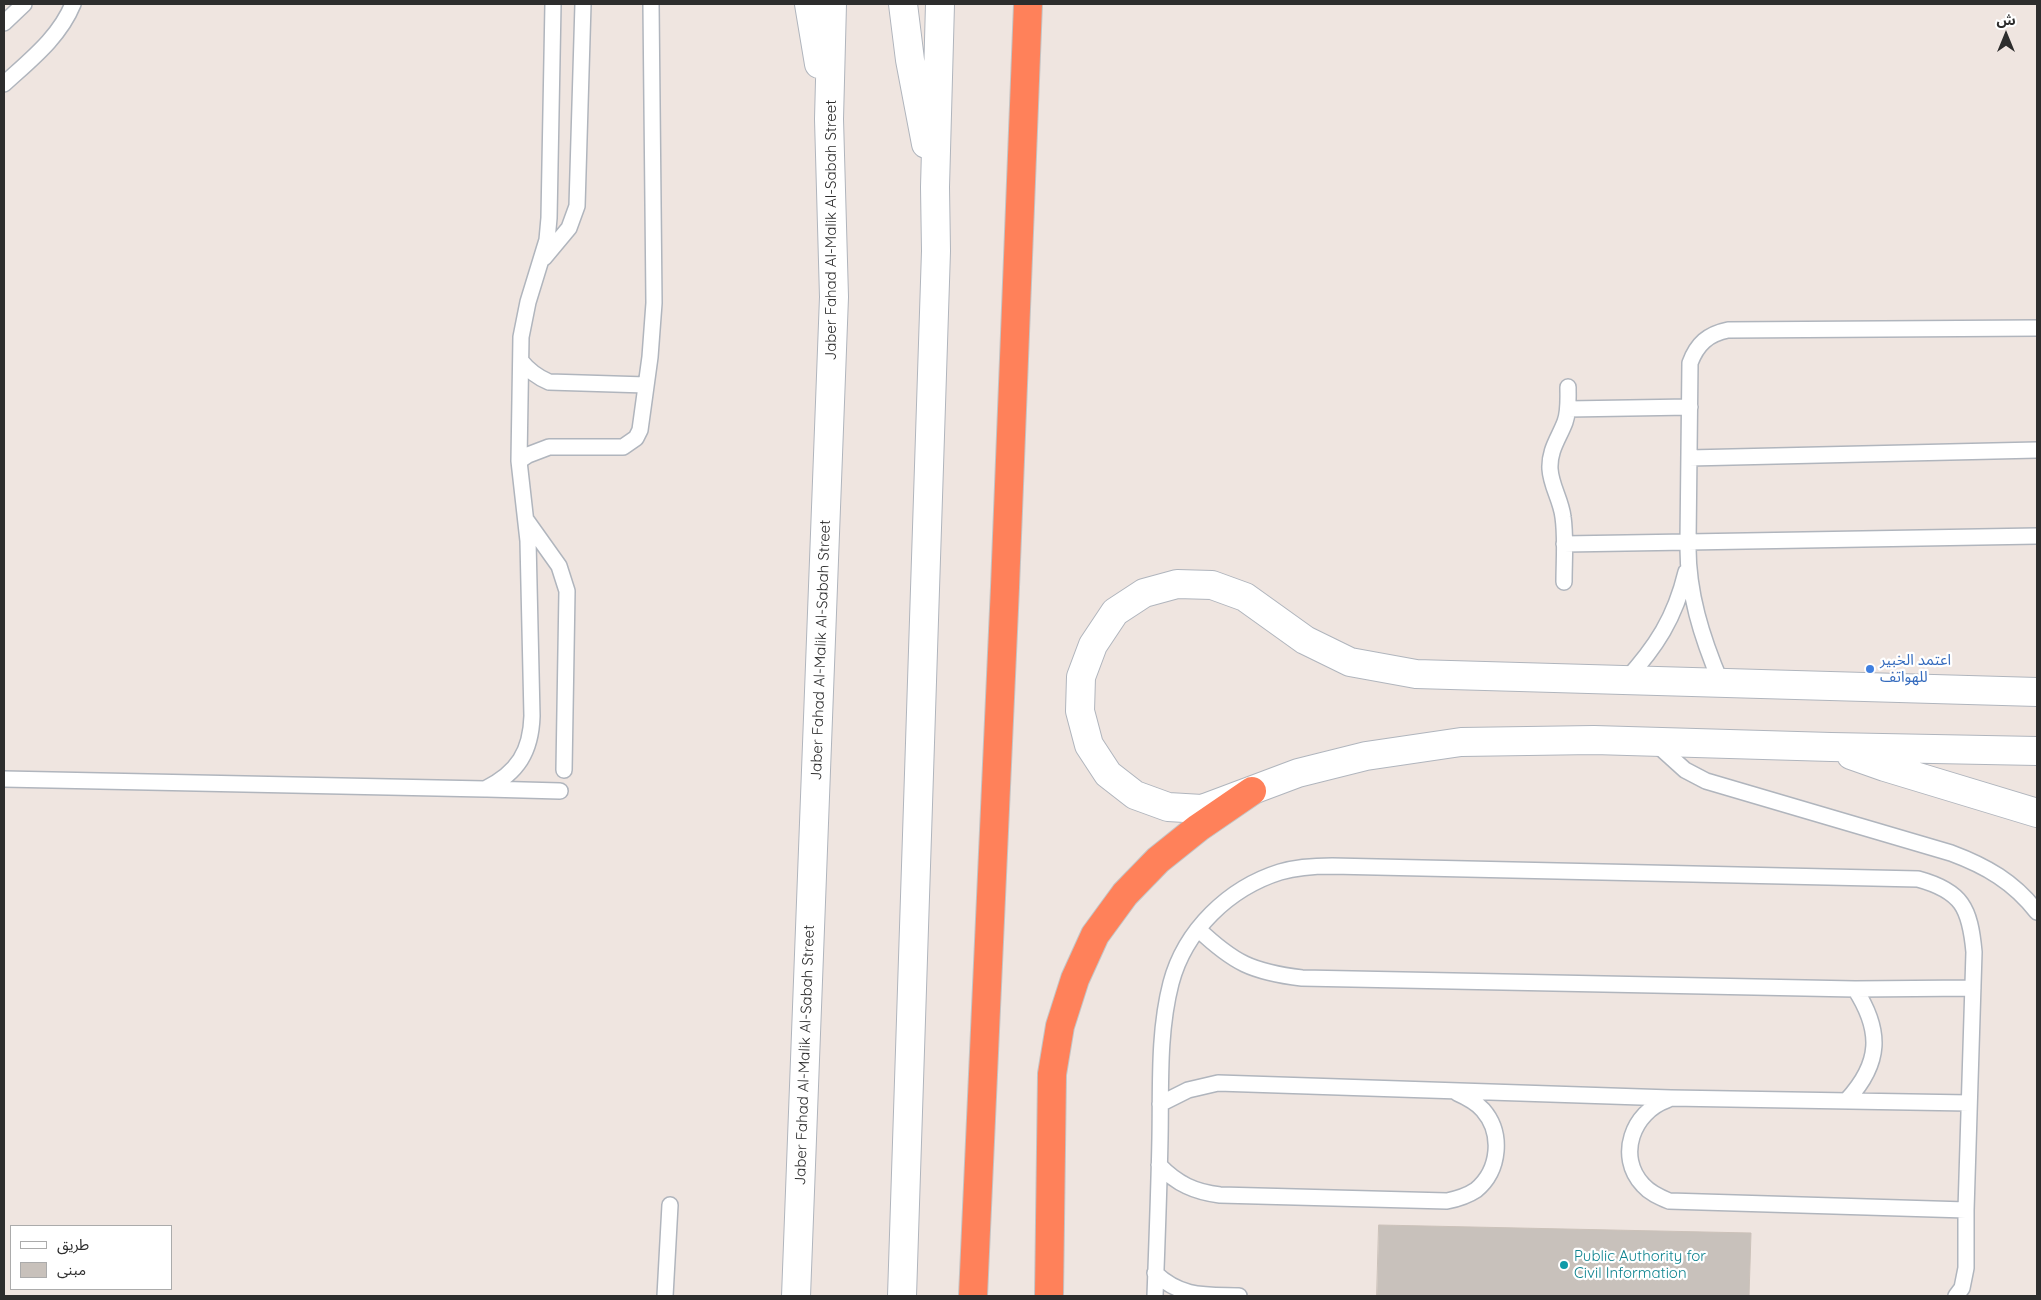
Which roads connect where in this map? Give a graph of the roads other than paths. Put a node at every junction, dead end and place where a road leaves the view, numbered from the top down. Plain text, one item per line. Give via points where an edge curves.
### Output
1 (24, 4) edge
2 (73, 4) edge
3 (553, 4) edge
4 (583, 4) edge
5 (651, 4) edge
6 (809, 4) edge
7 (832, 4) edge
8 (903, 4) edge
9 (940, 4) edge
10 (1028, 4) edge
11 (4, 23) edge
12 (4, 84) edge
13 (829, 119) junction
14 (935, 187) junction
15 (542, 261) junction
16 (2037, 328) edge
17 (521, 361) junction
18 (646, 385) junction
19 (1568, 387) dead end
20 (1690, 407) junction
21 (1568, 409) junction
22 (2037, 450) edge
23 (1689, 458) junction
24 (519, 461) junction
25 (526, 520) junction
26 (2037, 536) edge
27 (1688, 542) junction
28 (1564, 544) junction
29 (1688, 564) junction
30 (1564, 582) dead end
31 (1625, 681) junction
32 (1721, 683) junction
33 (2037, 692) edge
34 (1654, 742) junction
35 (1831, 747) junction
36 (2037, 751) edge
37 (564, 770) dead end
38 (4, 779) edge
39 (485, 789) junction
40 (560, 791) dead end
41 (1252, 791) junction
42 (2037, 813) edge
43 (2037, 912) edge
44 (1198, 929) junction
45 (1973, 988) junction
46 (1855, 989) junction
47 (1454, 1091) junction
48 (1670, 1098) junction
49 (1847, 1100) junction
50 (1970, 1103) junction
51 (1160, 1104) junction
52 (1159, 1166) junction
53 (670, 1205) dead end
54 (1966, 1210) junction
55 (1155, 1273) junction
56 (665, 1296) edge
57 (796, 1296) edge
58 (902, 1296) edge
59 (973, 1296) edge
60 (1049, 1296) edge
61 (1154, 1296) edge
62 (1239, 1296) edge
63 (1956, 1296) edge

1 - 11 lane
2 - 12 lane via 49,42
3 - 15 lane via 549,218
4 - 15 lane via 578,206 569,228
5 - 18 lane via 654,303
6 - 13 street
7 - 13 street, Jaber Fahad Al-Malik Al-Sabah Street
8 - 14 street via 921,124
9 - 14 street
10 - 59 highway
13 - 57 street, Jaber Fahad Al-Malik Al-Sabah Street via 834,297
14 - 58 street via 936,261
15 - 17 lane via 523,320
16 - 20 lane via 1728,330 1708,337 1694,353 1690,364
17 - 18 lane via 538,378 549,382
17 - 24 lane
18 - 24 lane via 640,430 630,443 614,447 549,447
19 - 21 lane
20 - 21 lane
20 - 23 lane
21 - 28 lane via 1553,446 1550,468 1551,482 1561,507
22 - 23 lane
23 - 27 lane
24 - 25 lane
25 - 37 lane via 559,566 567,590
25 - 39 lane via 532,732 520,762 499,782
26 - 27 lane
27 - 28 lane
27 - 29 lane
28 - 30 lane
29 - 31 lane via 1680,596 1666,628 1648,656
29 - 32 lane via 1699,624
31 - 32 street
31 - 41 street via 1416,674 1350,662 1305,640 1245,597 1212,585 1178,584 1144,593 1115,612 1093,645 1081,677 1080,711 1089,745 1108,774 1135,795 1168,807 1202,809
32 - 33 street
34 - 35 street
34 - 41 street via 1461,742 1417,747 1298,773
34 - 43 lane via 1685,770 1706,780 1979,864 2005,879
35 - 36 street
35 - 42 street via 1884,767
38 - 39 lane
39 - 40 lane
41 - 60 highway via 1158,860 1125,894 1095,935 1076,979 1060,1026 1052,1074
44 - 45 lane via 1235,894 1258,880 1307,867 1918,879 1938,884 1954,895 1967,911 1974,952
44 - 46 lane via 1219,949 1244,965 1272,974 1302,978
44 - 51 lane via 1182,955 1171,983 1162,1040
45 - 46 lane
45 - 50 lane
46 - 49 lane via 1871,1019 1874,1047 1870,1067 1861,1085
47 - 48 lane
47 - 51 lane via 1218,1083 1188,1090
47 - 52 lane via 1482,1109 1496,1136 1494,1166 1475,1190 1462,1198 1447,1201 1220,1195 1181,1184
48 - 49 lane
48 - 54 lane via 1644,1114 1635,1126 1630,1142 1634,1172 1642,1185 1669,1201
49 - 50 lane
50 - 54 lane
51 - 52 lane
52 - 55 lane
53 - 56 lane
54 - 63 lane via 1966,1268 1962,1288
55 - 61 lane
55 - 62 lane via 1184,1292

